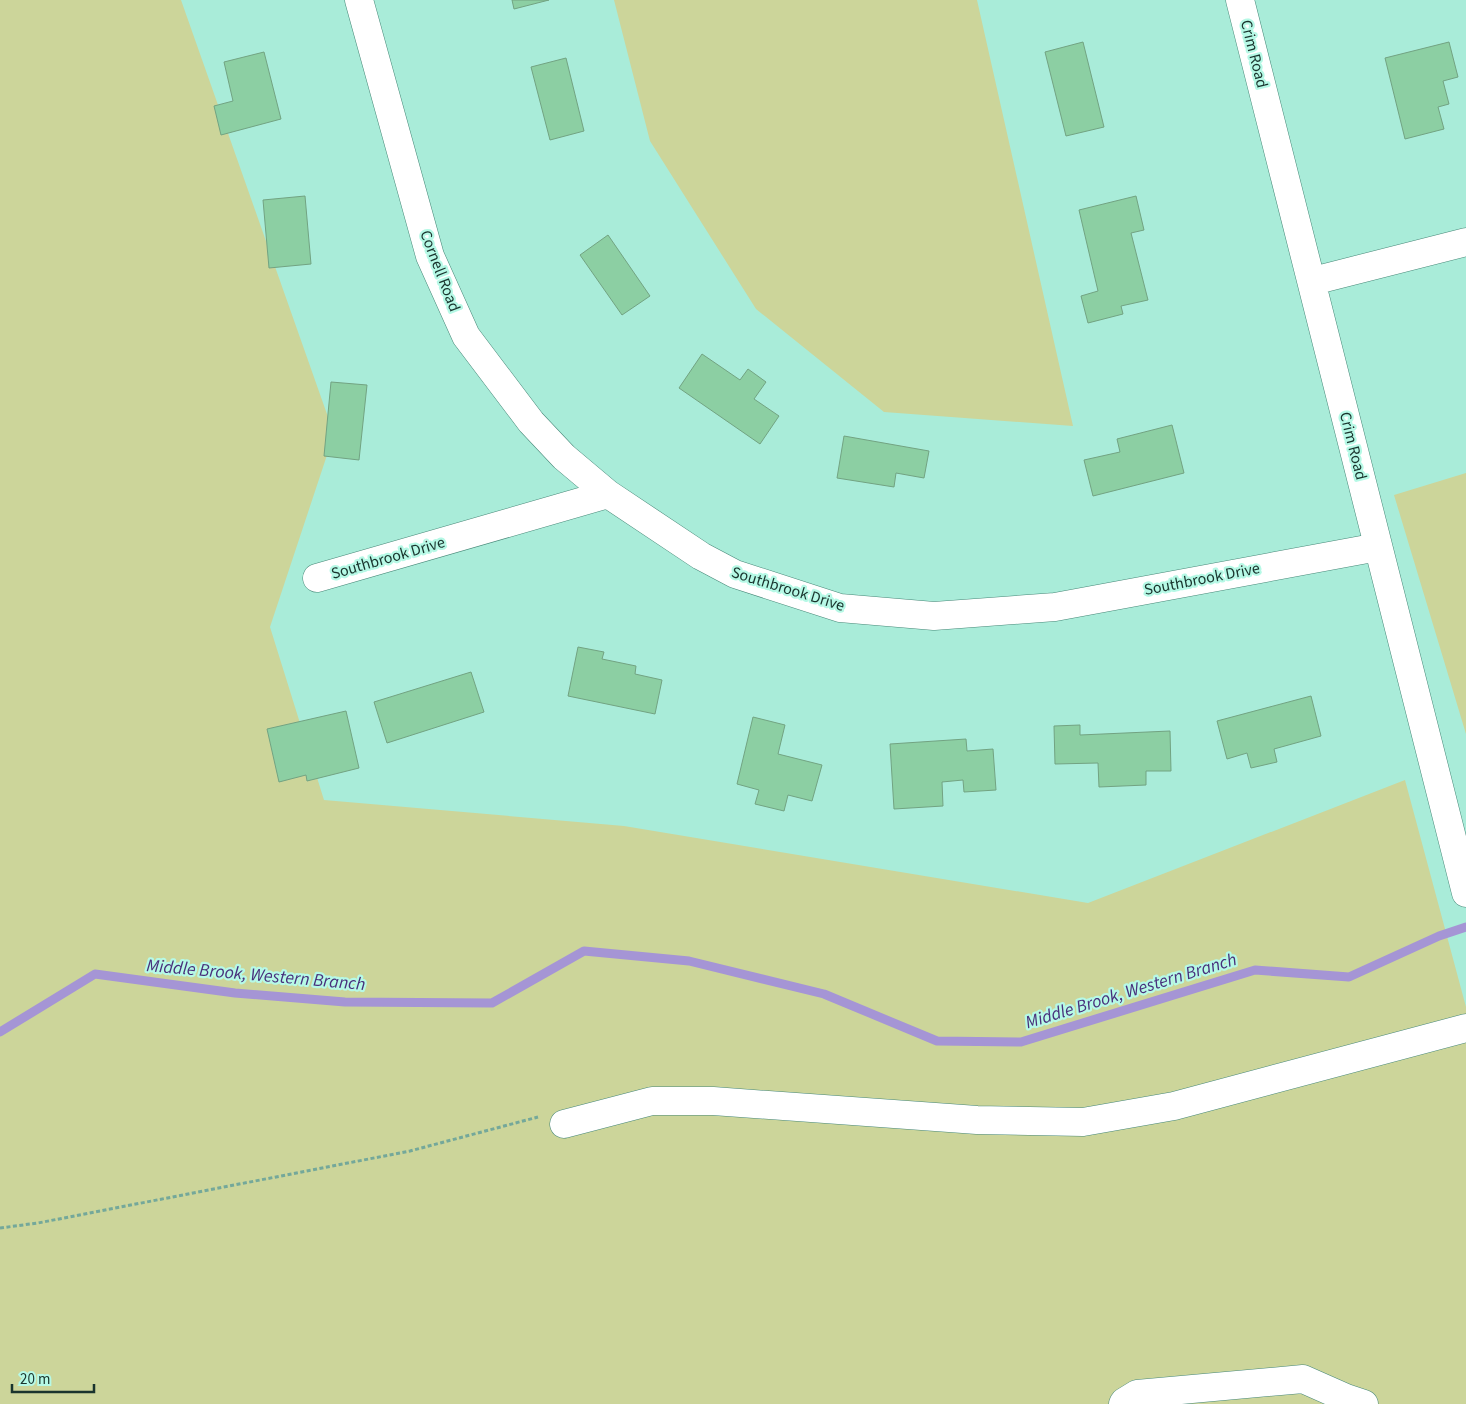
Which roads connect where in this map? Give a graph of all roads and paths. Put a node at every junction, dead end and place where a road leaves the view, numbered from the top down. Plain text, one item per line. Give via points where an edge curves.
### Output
1 (359, 0) edge
2 (1240, 0) edge
3 (1466, 242) edge
4 (1312, 281) junction
5 (608, 494) junction
6 (1378, 547) junction
7 (317, 578) dead end
8 (1463, 881) edge
9 (1466, 1028) edge
10 (564, 1124) dead end
11 (1122, 1404) edge
12 (1364, 1404) edge

1 - 5 street, Cornell Road via 430,256 466,336 531,422 564,457
2 - 4 street, Crim Road
3 - 4 street
4 - 6 street, Crim Road
5 - 6 street, Southbrook Drive via 700,556 735,574 840,608 934,616 1055,607
5 - 7 street, Southbrook Drive
6 - 8 street, Crim Road
9 - 10 street via 1174,1106 1083,1122 977,1120 712,1101 652,1101
11 - 12 street via 1137,1394 1303,1379

